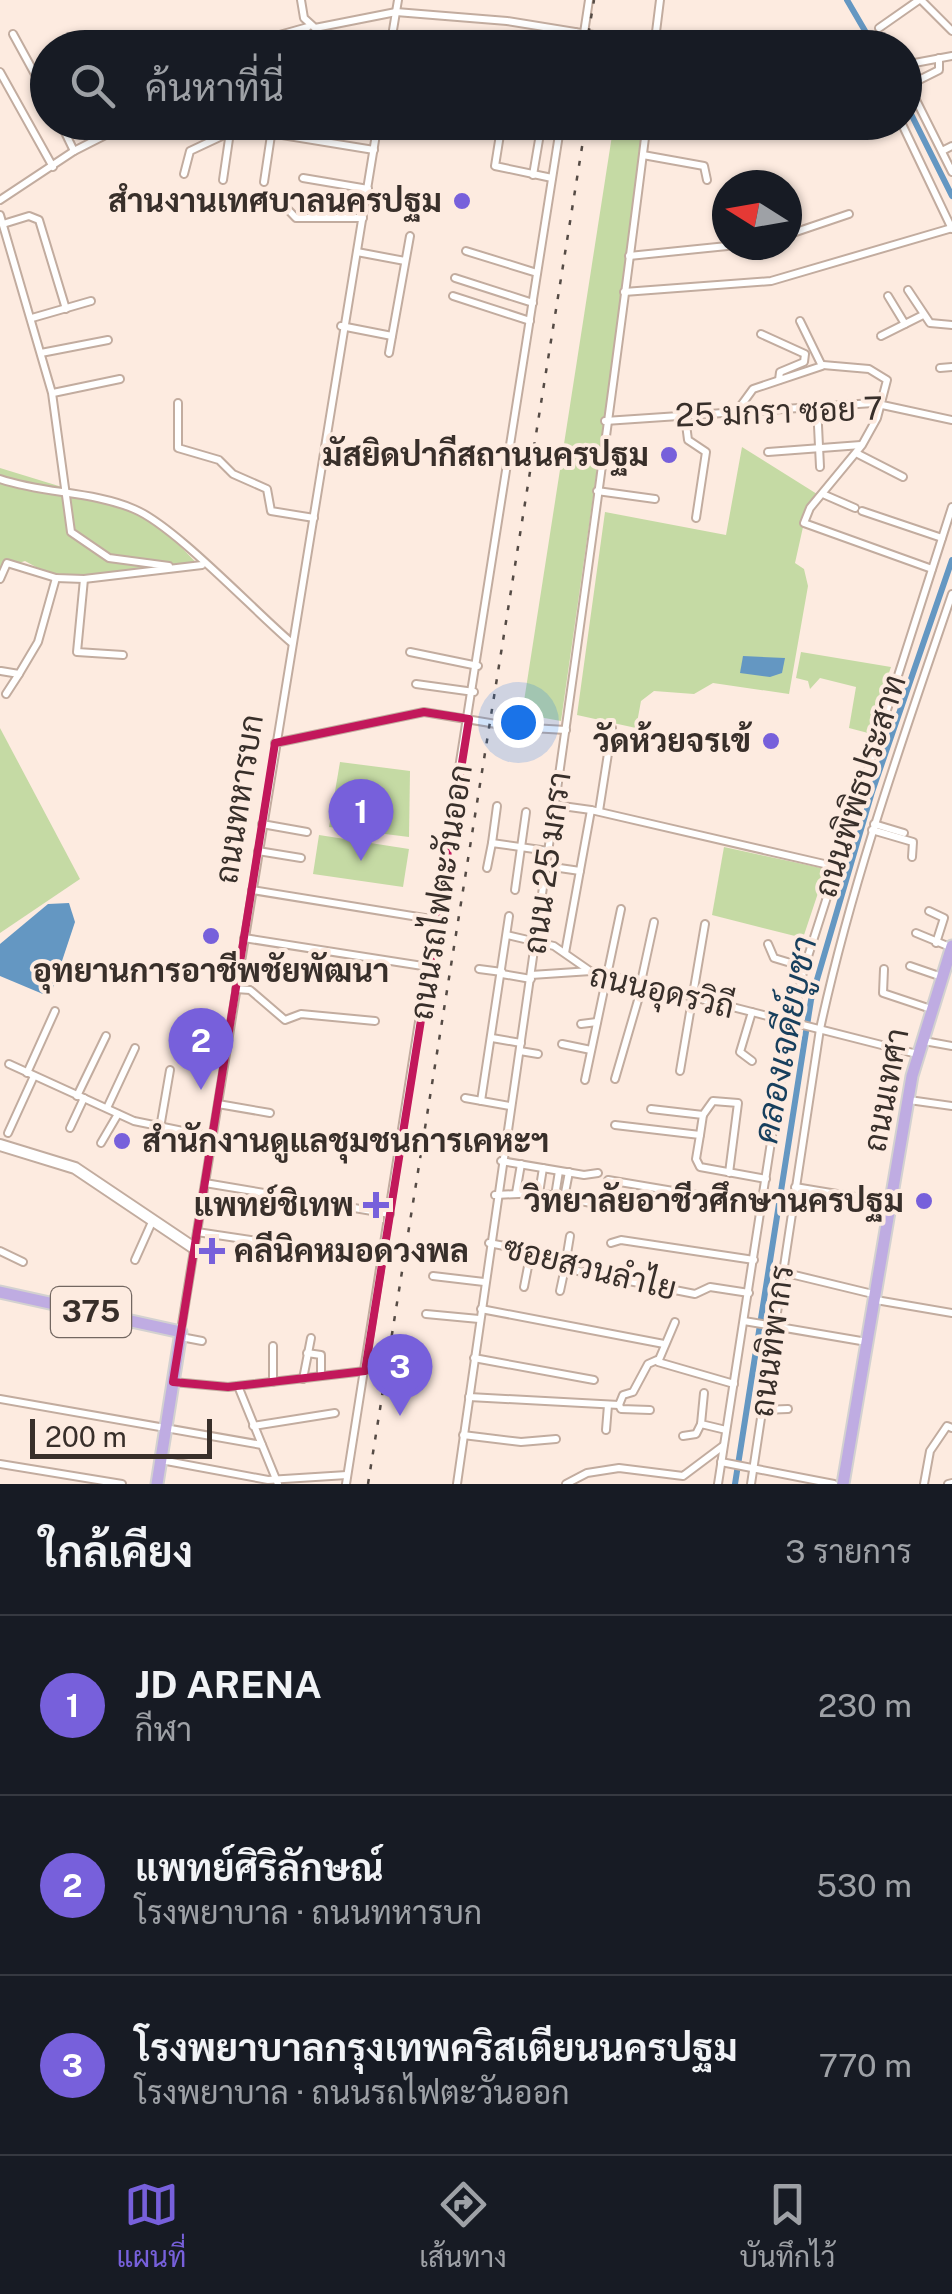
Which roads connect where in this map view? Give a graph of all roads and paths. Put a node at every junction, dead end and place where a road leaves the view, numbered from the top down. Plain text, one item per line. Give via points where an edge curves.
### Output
1 (301, 0) edge
2 (398, 0) edge
3 (589, 0) edge
4 (660, 0) edge
5 (920, 0) edge
6 (396, 12) junction
7 (309, 26) junction
8 (879, 28) dead end
9 (295, 30) edge
10 (393, 30) edge
11 (562, 30) edge
12 (581, 30) edge
13 (656, 30) edge
14 (952, 31) edge
15 (12, 34) dead end
16 (952, 56) edge
17 (938, 58) junction
18 (922, 61) edge
19 (30, 66) edge
20 (0, 72) edge
21 (922, 75) edge
22 (922, 110) edge
23 (30, 127) edge
24 (37, 140) edge
25 (69, 140) edge
26 (96, 140) edge
27 (211, 140) edge
28 (229, 140) edge
29 (270, 140) edge
30 (310, 140) edge
31 (375, 140) edge
32 (499, 140) edge
33 (539, 140) edge
34 (558, 140) edge
35 (645, 140) edge
36 (910, 140) edge
37 (952, 146) edge
38 (374, 150) junction
39 (74, 151) junction
40 (942, 151) junction
41 (643, 155) junction
42 (52, 168) junction
43 (952, 172) edge
44 (184, 174) dead end
45 (534, 175) junction
46 (303, 178) dead end
47 (552, 178) junction
48 (223, 180) dead end
49 (707, 180) dead end
50 (264, 182) dead end
51 (368, 189) junction
52 (276, 197) dead end
53 (0, 200) edge
54 (849, 214) dead end
55 (364, 218) junction
56 (2, 219) edge
57 (952, 228) edge
58 (802, 231) edge
59 (410, 236) dead end
60 (712, 248) edge
61 (466, 251) dead end
62 (357, 252) junction
63 (629, 256) junction
64 (405, 261) junction
65 (537, 273) junction
66 (455, 278) dead end
67 (908, 290) dead end
68 (624, 292) junction
69 (453, 296) dead end
70 (888, 296) dead end
71 (91, 302) dead end
72 (533, 303) junction
73 (66, 309) junction
74 (923, 315) junction
75 (32, 318) junction
76 (530, 321) junction
77 (800, 321) dead end
78 (905, 324) junction
79 (952, 325) edge
80 (342, 326) junction
81 (761, 334) dead end
82 (392, 336) junction
83 (882, 336) dead end
84 (108, 340) dead end
85 (389, 352) dead end
86 (41, 354) junction
87 (823, 364) junction
88 (952, 367) edge
89 (940, 368) dead end
90 (120, 379) dead end
91 (779, 380) junction
92 (52, 393) junction
93 (178, 402) dead end
94 (880, 403) junction
95 (817, 405) junction
96 (736, 412) junction
97 (685, 416) junction
98 (952, 420) edge
99 (605, 421) junction
100 (862, 445) junction
101 (819, 448) junction
102 (768, 452) dead end
103 (856, 453) junction
104 (820, 467) dead end
105 (903, 477) dead end
106 (0, 479) edge
107 (597, 491) junction
108 (67, 494) junction
109 (825, 495) junction
110 (655, 498) dead end
111 (952, 506) edge
112 (314, 518) junction
113 (696, 518) dead end
114 (942, 538) junction
115 (203, 564) junction
116 (169, 566) junction
117 (932, 569) junction
118 (56, 578) junction
119 (0, 579) edge
120 (84, 579) junction
121 (952, 594) edge
122 (292, 643) junction
123 (410, 652) dead end
124 (124, 655) dead end
125 (478, 666) junction
126 (1, 671) edge
127 (19, 674) junction
128 (416, 684) dead end
129 (474, 692) junction
130 (6, 694) dead end
131 (469, 719) junction
132 (612, 728) dead end
133 (566, 730) junction
134 (276, 743) junction
135 (555, 804) junction
136 (497, 806) dead end
137 (595, 810) junction
138 (526, 812) dead end
139 (262, 824) junction
140 (873, 827) junction
141 (308, 832) dead end
142 (904, 833) dead end
143 (492, 844) junction
144 (521, 848) junction
145 (258, 851) junction
146 (548, 851) junction
147 (912, 857) dead end
148 (301, 858) dead end
149 (546, 866) junction
150 (833, 866) junction
151 (488, 868) dead end
152 (580, 871) junction
153 (252, 890) junction
154 (515, 890) dead end
155 (621, 909) dead end
156 (928, 912) dead end
157 (509, 916) dead end
158 (437, 920) junction
159 (654, 922) dead end
160 (704, 924) dead end
161 (916, 933) dead end
162 (506, 935) junction
163 (244, 938) junction
164 (535, 941) junction
165 (768, 944) dead end
166 (936, 944) junction
167 (952, 947) edge
168 (565, 952) junction
169 (910, 966) dead end
170 (429, 968) junction
171 (804, 968) junction
172 (479, 969) dead end
173 (884, 969) dead end
174 (591, 971) junction
175 (502, 973) junction
176 (606, 975) junction
177 (942, 976) junction
178 (531, 977) junction
179 (642, 982) junction
180 (236, 989) junction
181 (694, 996) junction
182 (931, 1009) junction
183 (55, 1011) dead end
184 (752, 1012) junction
185 (376, 1021) dead end
186 (597, 1022) junction
187 (794, 1023) junction
188 (581, 1024) dead end
189 (815, 1028) junction
190 (106, 1036) dead end
191 (492, 1038) junction
192 (921, 1040) junction
193 (562, 1044) dead end
194 (952, 1046) edge
195 (521, 1047) junction
196 (135, 1048) dead end
197 (591, 1050) junction
198 (538, 1054) dead end
199 (917, 1054) junction
200 (752, 1062) dead end
201 (9, 1064) dead end
202 (170, 1070) dead end
203 (680, 1071) dead end
204 (31, 1075) junction
205 (615, 1079) dead end
206 (585, 1080) dead end
207 (81, 1097) junction
208 (466, 1098) dead end
209 (909, 1100) junction
210 (481, 1101) junction
211 (218, 1104) junction
212 (510, 1106) junction
213 (952, 1106) edge
214 (107, 1108) junction
215 (651, 1109) dead end
216 (270, 1113) dead end
217 (118, 1114) junction
218 (703, 1115) junction
219 (615, 1125) dead end
220 (70, 1128) dead end
221 (160, 1128) junction
222 (8, 1133) dead end
223 (700, 1135) junction
224 (212, 1138) junction
225 (101, 1143) dead end
226 (0, 1145) edge
227 (501, 1160) junction
228 (521, 1164) junction
229 (543, 1168) junction
230 (559, 1171) junction
231 (569, 1172) junction
232 (598, 1173) dead end
233 (729, 1173) junction
234 (766, 1179) junction
235 (608, 1180) dead end
236 (205, 1183) junction
237 (794, 1187) junction
238 (539, 1193) junction
239 (496, 1194) junction
240 (516, 1195) junction
241 (555, 1196) junction
242 (564, 1198) junction
243 (591, 1203) dead end
244 (892, 1204) junction
245 (762, 1206) junction
246 (390, 1214) junction
247 (152, 1222) junction
248 (197, 1232) junction
249 (570, 1236) dead end
250 (489, 1243) junction
251 (611, 1243) dead end
252 (194, 1248) junction
253 (0, 1251) edge
254 (531, 1251) junction
255 (135, 1260) dead end
256 (383, 1260) junction
257 (754, 1260) junction
258 (22, 1262) dead end
259 (566, 1262) junction
260 (782, 1272) junction
261 (433, 1276) dead end
262 (484, 1282) junction
263 (524, 1286) dead end
264 (0, 1292) edge
265 (560, 1292) dead end
266 (749, 1293) junction
267 (876, 1297) junction
268 (481, 1309) junction
269 (952, 1313) edge
270 (426, 1314) dead end
271 (480, 1318) junction
272 (747, 1321) junction
273 (676, 1322) dead end
274 (771, 1325) junction
275 (181, 1335) junction
276 (311, 1338) dead end
277 (202, 1341) dead end
278 (869, 1342) junction
279 (664, 1344) junction
280 (272, 1346) dead end
281 (308, 1354) junction
282 (474, 1358) junction
283 (657, 1360) junction
284 (365, 1371) junction
285 (322, 1376) junction
286 (303, 1379) junction
287 (594, 1380) dead end
288 (172, 1382) junction
289 (274, 1382) junction
290 (734, 1384) junction
291 (238, 1386) junction
292 (704, 1393) dead end
293 (468, 1397) junction
294 (0, 1399) edge
295 (608, 1405) junction
296 (619, 1405) junction
297 (788, 1409) dead end
298 (650, 1410) dead end
299 (762, 1410) junction
300 (335, 1413) dead end
301 (701, 1424) junction
302 (253, 1426) junction
303 (166, 1427) junction
304 (950, 1427) edge
305 (606, 1430) dead end
306 (726, 1430) junction
307 (463, 1435) junction
308 (683, 1436) dead end
309 (556, 1439) dead end
310 (262, 1445) junction
311 (724, 1446) junction
312 (161, 1460) junction
313 (724, 1463) junction
314 (0, 1464) edge
315 (750, 1468) junction
316 (347, 1480) edge
317 (277, 1482) edge
318 (122, 1484) edge
319 (157, 1484) edge
320 (456, 1484) edge
321 (566, 1484) edge
322 (718, 1484) edge
323 (751, 1484) edge
324 (834, 1484) edge
325 (843, 1484) edge
326 (924, 1484) edge

1 - 7 street
2 - 6 street
3 - 12 street
4 - 13 street
5 - 8 street
5 - 14 street
6 - 7 street
6 - 10 street
6 - 11 street
7 - 9 street
15 - 19 street
16 - 17 street
17 - 18 street
17 - 21 street via 940,70
20 - 23 street
22 - 40 street
24 - 42 street
25 - 39 street
26 - 39 street
27 - 44 street via 190,151
28 - 48 street
29 - 50 street
30 - 38 street
31 - 38 street, ถนนทหารบก
32 - 45 street via 495,166
33 - 45 street
34 - 47 street, ถนนรถไฟตะวันออก
35 - 41 street, ถนน 25 มกรา
36 - 57 street
37 - 40 street
38 - 51 street, ถนนทหารบก
39 - 42 street
40 - 43 street
41 - 49 street via 704,166
41 - 63 street, ถนน 25 มกรา
42 - 53 street
45 - 47 street
46 - 51 street
47 - 65 street, ถนนรถไฟตะวันออก
51 - 55 street, ถนนทหารบก
52 - 55 street via 296,218
54 - 58 street
55 - 62 street, ถนนทหารบก
56 - 73 street via 39,220
56 - 75 street
57 - 68 street via 771,281
59 - 64 street
60 - 63 street
61 - 65 street
62 - 64 street
62 - 80 street, ถนนทหารบก
63 - 68 street, ถนน 25 มกรา
64 - 82 street
65 - 72 street, ถนนรถไฟตะวันออก
66 - 72 street
67 - 74 street
68 - 99 street, ถนน 25 มกรา
69 - 76 street
70 - 78 street
71 - 73 street
72 - 76 street, ถนนรถไฟตะวันออก
73 - 75 street
74 - 78 street
74 - 79 street via 936,326
75 - 86 street
76 - 125 street, ถนนรถไฟตะวันออก
77 - 87 street
78 - 83 street
80 - 82 street
80 - 112 street, ถนนทหารบก
81 - 91 street via 805,354
82 - 85 street
84 - 86 street
86 - 92 street
87 - 91 street
87 - 94 street via 870,369 886,378
88 - 89 street
90 - 92 street
91 - 96 street via 754,388
92 - 108 street
93 - 112 street via 178,448 226,463 233,474 266,489 271,510
94 - 95 street, 25 มกรา ซอย 7
94 - 98 street, 25 มกรา ซอย 7
94 - 100 street
95 - 96 street, 25 มกรา ซอย 7
95 - 101 street
96 - 97 street, 25 มกรา ซอย 7
97 - 99 street, 25 มกรา ซอย 7
97 - 113 street via 688,440 706,452
99 - 107 street, ถนน 25 มกรา
100 - 101 street
100 - 103 street
101 - 102 street
101 - 104 street
103 - 105 street
103 - 109 street
106 - 108 street
107 - 110 street
107 - 133 street, ถนน 25 มกรา
108 - 115 street via 138,510
108 - 116 street via 79,540 109,558
109 - 114 street
109 - 117 street via 804,523
111 - 114 street, ถนนพิพิธประสาท
112 - 122 street, ถนนทหารบก
114 - 117 street, ถนนพิพิธประสาท
115 - 116 street
115 - 122 street
116 - 120 street
117 - 150 street, ถนนพิพิธประสาท
118 - 119 street via 7,563
118 - 120 street
118 - 127 street via 38,642
120 - 124 street via 77,652
121 - 140 street, ถนนทิพากร
122 - 134 street, ถนนทหารบก
123 - 125 street
125 - 129 street, ถนนรถไฟตะวันออก
126 - 127 street
127 - 130 street
128 - 129 street
129 - 131 street, ถนนรถไฟตะวันออก
131 - 133 street
131 - 134 street via 424,712
131 - 158 street, ถนนรถไฟตะวันออก
132 - 137 street
133 - 135 street, ถนน 25 มกรา
134 - 139 street, ถนนทหารบก
135 - 137 street
135 - 146 street, ถนน 25 มกรา
136 - 143 street
137 - 150 street
137 - 152 street
138 - 144 street
139 - 141 street
139 - 145 street, ถนนทหารบก
140 - 142 street
140 - 147 street via 913,842
140 - 189 street, ถนนทิพากร
143 - 144 street
143 - 151 street
144 - 146 street
144 - 154 street
145 - 148 street
145 - 153 street, ถนนทหารบก
146 - 149 street, ถนน 25 มกรา
149 - 152 street
149 - 164 street, ถนน 25 มกรา
150 - 171 street, ถนนพิพิธประสาท
152 - 168 street
153 - 158 street
153 - 163 street, ถนนทหารบก
155 - 176 street
156 - 166 street via 944,918
157 - 162 street
158 - 170 street, ถนนรถไฟตะวันออก
159 - 179 street
160 - 181 street
161 - 166 street
162 - 164 street
162 - 175 street
163 - 170 street
163 - 180 street, ถนนทหารบก
164 - 168 street
164 - 178 street, ถนน 25 มกรา
165 - 171 street via 774,958
166 - 167 street
167 - 177 main road, ถนนเทศา
168 - 174 street
169 - 177 street
170 - 246 street, ถนนรถไฟตะวันออก
171 - 187 street, ถนนพิพิธประสาท
172 - 175 street, ถนนอุดรวิถี
173 - 182 street via 883,993
174 - 176 street, ถนนอุดรวิถี
174 - 178 street, ถนนอุดรวิถี
175 - 178 street, ถนนอุดรวิถี
175 - 191 street
176 - 179 street, ถนนอุดรวิถี
176 - 186 street
177 - 182 main road, ถนนเทศา
178 - 195 street, ถนน 25 มกรา
179 - 181 street, ถนนอุดรวิถี
179 - 205 street
180 - 185 street via 250,990 285,1020 301,1014
180 - 211 street, ถนนทหารบก
181 - 184 street, ถนนอุดรวิถี
181 - 203 street
182 - 192 main road, ถนนเทศา
183 - 204 street
184 - 187 street, ถนนอุดรวิถี
184 - 200 street via 740,1055
186 - 188 street
186 - 197 street
187 - 189 street, ถนนอุดรวิถี
187 - 234 street, ถนนพิพิธประสาท
189 - 199 street, ถนนอุดรวิถี
189 - 237 street, ถนนทิพากร
190 - 207 street
191 - 195 street
191 - 210 street
192 - 194 street
192 - 199 main road, ถนนเทศา
193 - 197 street
195 - 198 street
195 - 212 street, ถนน 25 มกรา
196 - 214 street
197 - 206 street
199 - 209 main road, ถนนเทศา
201 - 204 street
202 - 221 street
204 - 207 street
204 - 222 street
207 - 214 street
207 - 220 street
208 - 210 street
209 - 213 street
209 - 244 main road, ถนนเทศา
210 - 212 street
211 - 216 street
211 - 224 street, ถนนทหารบก
212 - 227 street, ถนน 25 มกรา
214 - 217 street
215 - 218 street
217 - 221 street
217 - 225 street
218 - 223 street
218 - 233 street via 713,1101 738,1103
219 - 223 street
221 - 224 street
223 - 233 street via 698,1165
224 - 236 street, ถนนทหารบก
226 - 247 street via 75,1168
227 - 228 street
227 - 239 street, ถนน 25 มกรา
228 - 229 street
228 - 240 street
229 - 230 street
229 - 238 street
230 - 231 street
230 - 241 street
231 - 232 street
231 - 242 street
233 - 234 street
234 - 245 street, ถนนพิพิธประสาท
235 - 245 street
236 - 246 street
236 - 248 street, ถนนทหารบก
237 - 244 street
237 - 260 street, ถนนทิพากร
238 - 240 street
238 - 241 street
239 - 240 street
239 - 250 street, ถนน 25 มกรา
241 - 242 street
242 - 243 street
244 - 267 main road, ถนนเทศา
245 - 257 street, ถนนพิพิธประสาท
246 - 256 street, ถนนรถไฟตะวันออก
247 - 252 street
247 - 255 street
248 - 252 street, ถนนทหารบก
248 - 256 street
249 - 259 street
250 - 254 street, ซอยสวนลำไย
250 - 262 street, ถนน 25 มกรา
251 - 257 street
252 - 275 street, ถนนทหารบก
253 - 258 street
254 - 259 street, ซอยสวนลำไย
254 - 263 street
256 - 284 street, ถนนรถไฟตะวันออก
257 - 266 street, ถนนพิพิธประสาท
259 - 265 street
259 - 266 street, ซอยสวนลำไย via 578,1271 695,1294 710,1287
260 - 267 street
260 - 274 street, ถนนทิพากร
261 - 262 street
262 - 268 street, ถนน 25 มกรา
264 - 275 main road, 375
266 - 272 street, ถนนพิพิธประสาท
267 - 269 street
267 - 278 main road, ถนนเทศา
268 - 271 street, ถนน 25 มกรา
268 - 279 street
270 - 271 street
271 - 282 street, ถนน 25 มกรา
272 - 274 street
272 - 290 street, ถนนพิพิธประสาท
273 - 279 street
274 - 278 street
274 - 299 street, ถนนทิพากร
275 - 277 street
275 - 288 main road, ถนนทหารบก
276 - 281 street
278 - 325 main road, ถนนเทศา
279 - 283 street
280 - 289 street
281 - 285 street via 321,1355
281 - 286 street
282 - 287 street
282 - 293 street, ถนน 25 มกรา
283 - 290 street
283 - 296 street
284 - 285 street
284 - 316 street, ถนนรถไฟตะวันออก
285 - 286 street
286 - 289 street
288 - 291 street
288 - 303 main road, ถนนทหารบก
289 - 291 street
290 - 306 street, ถนนพิพิธประสาท
291 - 302 street
292 - 301 street
293 - 295 street
293 - 307 street, ถนน 25 มกรา
294 - 303 street
295 - 296 street
295 - 305 street
296 - 298 street
297 - 299 street
299 - 315 street, ถนนทิพากร
300 - 302 street
301 - 306 street
301 - 308 street via 696,1434
302 - 310 street
303 - 310 street
303 - 312 main road, ถนนทหารบก
304 - 326 street via 930,1451
306 - 311 street, ถนนพิพิธประสาท
307 - 309 street
307 - 320 street, ถนน 25 มกรา
310 - 317 street
311 - 313 street, ถนนพิพิธประสาท
311 - 321 street via 678,1477 619,1468
312 - 317 street
312 - 319 main road, ถนนทหารบก
313 - 315 street
313 - 322 street, ถนนพิพิธประสาท
314 - 318 street
315 - 323 street, ถนนทิพากร
315 - 324 street
316 - 317 street

